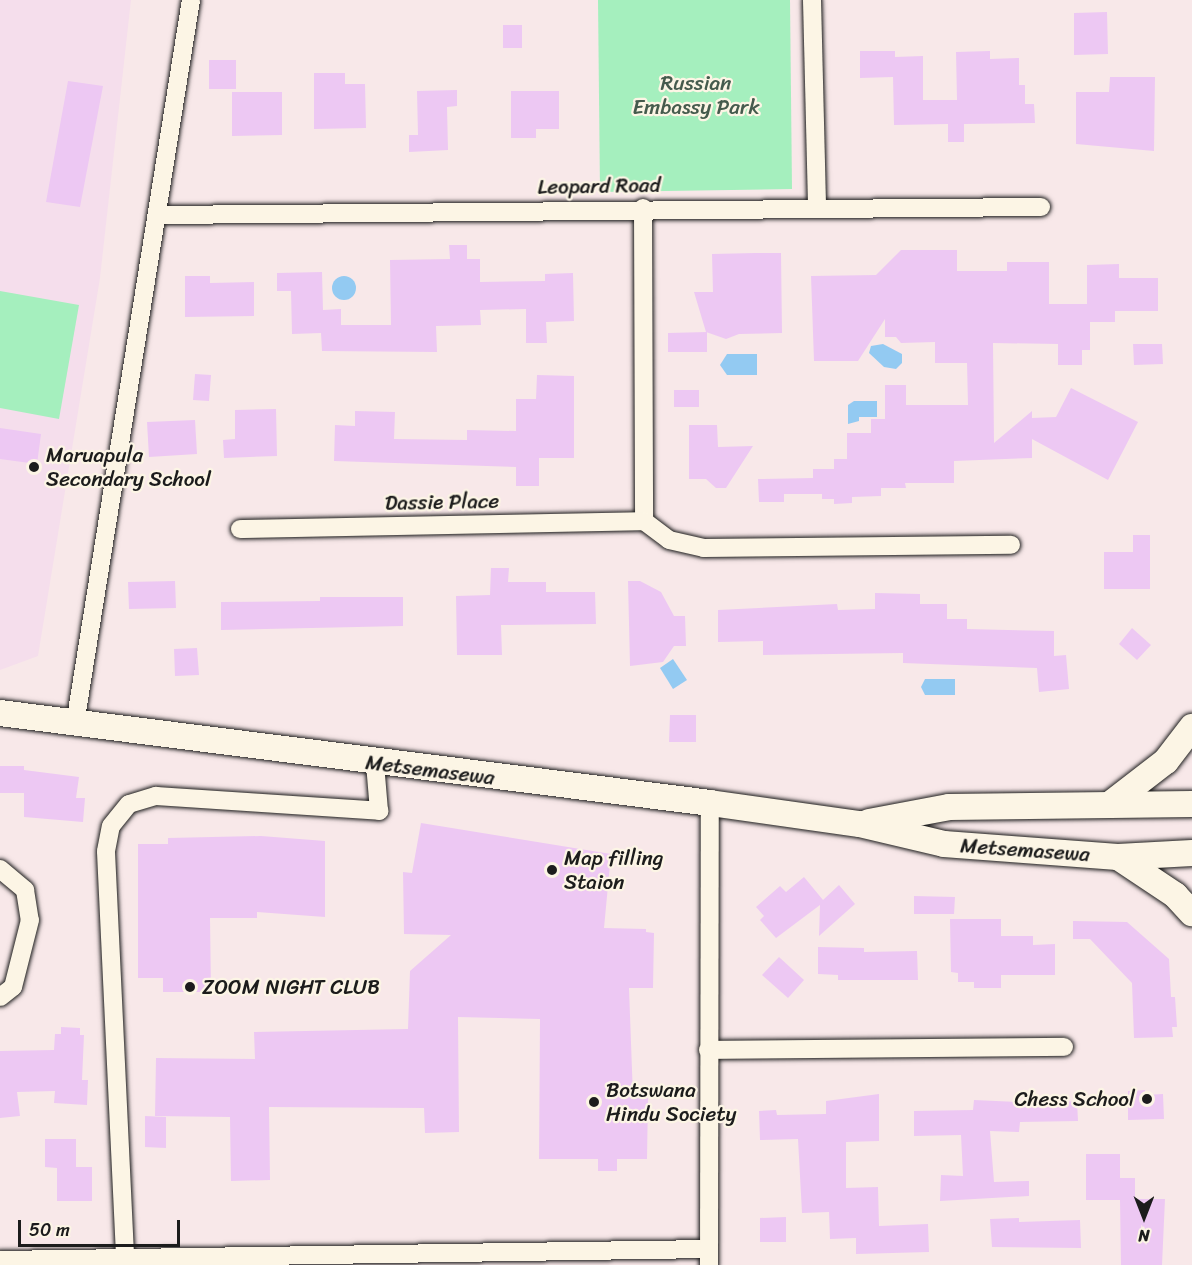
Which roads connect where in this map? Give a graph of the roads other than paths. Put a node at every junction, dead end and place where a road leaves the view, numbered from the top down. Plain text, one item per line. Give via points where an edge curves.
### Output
1 (191, 0) edge
2 (812, 0) edge
3 (1041, 207) dead end
4 (643, 208) junction
5 (817, 208) junction
6 (158, 215) junction
7 (644, 520) junction
8 (240, 529) dead end
9 (1011, 545) dead end
10 (0, 714) edge
11 (75, 724) junction
12 (1192, 728) edge
13 (375, 763) junction
14 (710, 803) junction
15 (1192, 804) edge
16 (1109, 805) junction
17 (860, 824) junction
18 (1192, 853) edge
19 (1118, 857) junction
20 (0, 869) edge
21 (1192, 913) edge
22 (0, 997) edge
23 (1064, 1047) dead end
24 (708, 1050) junction
25 (709, 1257) edge
26 (0, 1260) edge
27 (122, 1260) edge

1 - 6 street
2 - 5 street
3 - 5 street, Leopard Road
4 - 5 street, Leopard Road
4 - 6 street, Leopard Road
4 - 7 street
6 - 11 street
7 - 8 street, Dassie Place
7 - 9 street via 669,540 704,548
10 - 11 street, Metsemasewa
11 - 13 street, Metsemasewa
12 - 16 street via 1166,761
13 - 14 street, Metsemasewa
13 - 27 street via 379,811 156,796 129,804 111,826 106,851
14 - 17 street, Metsemasewa
14 - 24 street
15 - 16 street, Metsemasewa
16 - 17 street, Metsemasewa via 949,807
17 - 19 street, Metsemasewa via 944,844
18 - 19 street, Metsemasewa
19 - 21 street via 1176,895
20 - 22 street via 25,890 30,920 13,987
23 - 24 street
24 - 25 street
25 - 27 street
26 - 27 street

